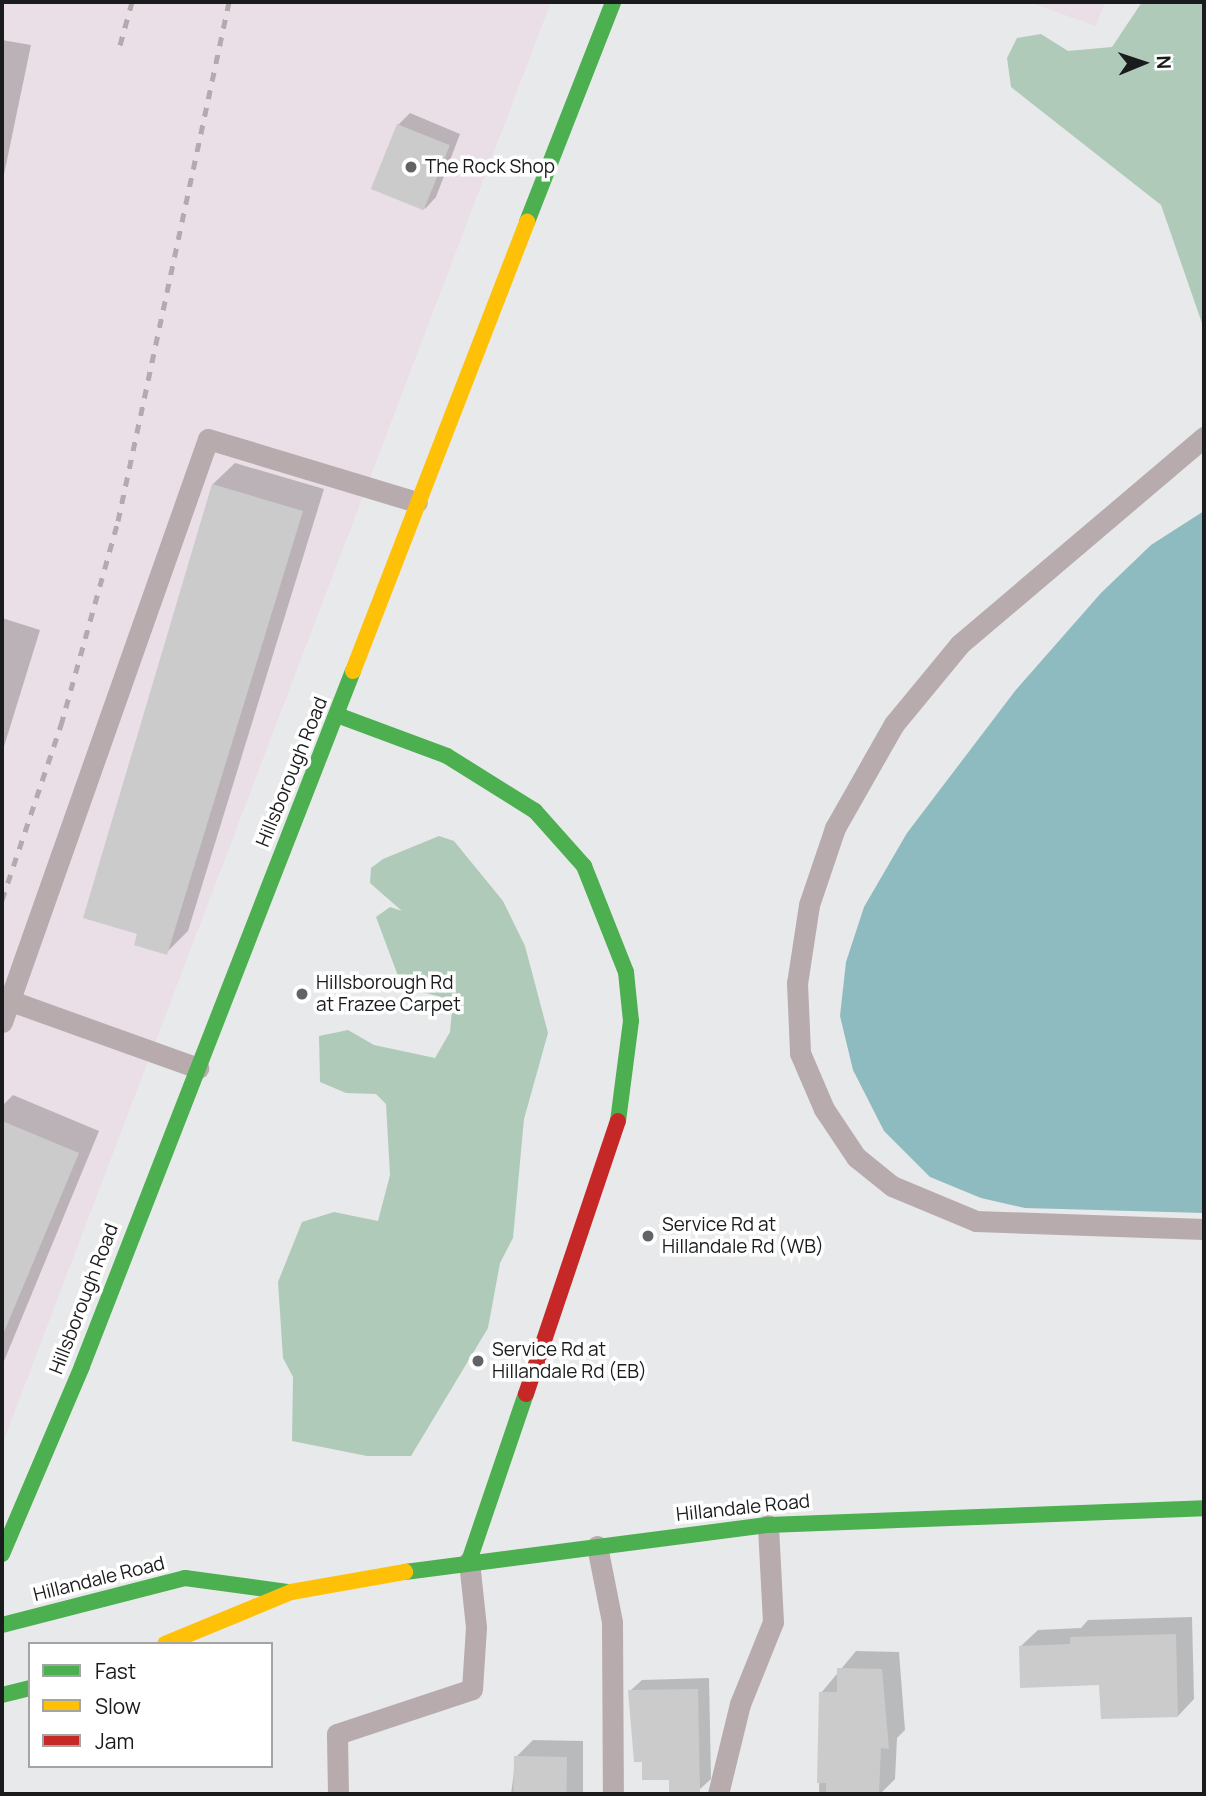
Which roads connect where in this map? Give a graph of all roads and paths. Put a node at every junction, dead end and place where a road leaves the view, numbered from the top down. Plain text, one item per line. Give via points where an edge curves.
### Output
1 (613, 2) edge
2 (1204, 437) edge
3 (417, 502) junction
4 (337, 715) junction
5 (11, 1001) junction
6 (2, 1023) edge
7 (198, 1068) junction
8 (1204, 1229) edge
9 (1204, 1508) edge
10 (11, 1510) edge
11 (768, 1525) junction
12 (597, 1546) junction
13 (2, 1554) edge
14 (469, 1562) junction
15 (291, 1592) junction
16 (2, 1625) edge
17 (170, 1642) edge
18 (28, 1688) edge
19 (2, 1695) edge
20 (338, 1794) edge
21 (613, 1794) edge
22 (718, 1794) edge

1 - 3 main road, Hillsborough Road
2 - 8 lane via 960,644 894,724 835,828 809,905 797,983 800,1053 824,1109 856,1157 892,1186 976,1221
3 - 4 main road, Hillsborough Road
3 - 5 lane via 208,439
4 - 7 main road, Hillsborough Road
4 - 14 main road via 447,756 535,811 584,866 626,972 630,1047 617,1128
5 - 6 lane
5 - 7 lane
7 - 10 main road, Hillsborough Road
9 - 11 main road, Hillandale Road
10 - 13 main road, Hillsborough Road
11 - 12 main road, Hillandale Road
11 - 22 lane via 773,1622 740,1704
12 - 14 main road, Hillandale Road
12 - 21 lane via 612,1622
14 - 15 main road, Hillandale Road
14 - 20 lane via 476,1628 472,1689 337,1734
15 - 16 main road, Hillandale Road via 185,1578
15 - 17 main road, Hillandale Road
18 - 19 main road

